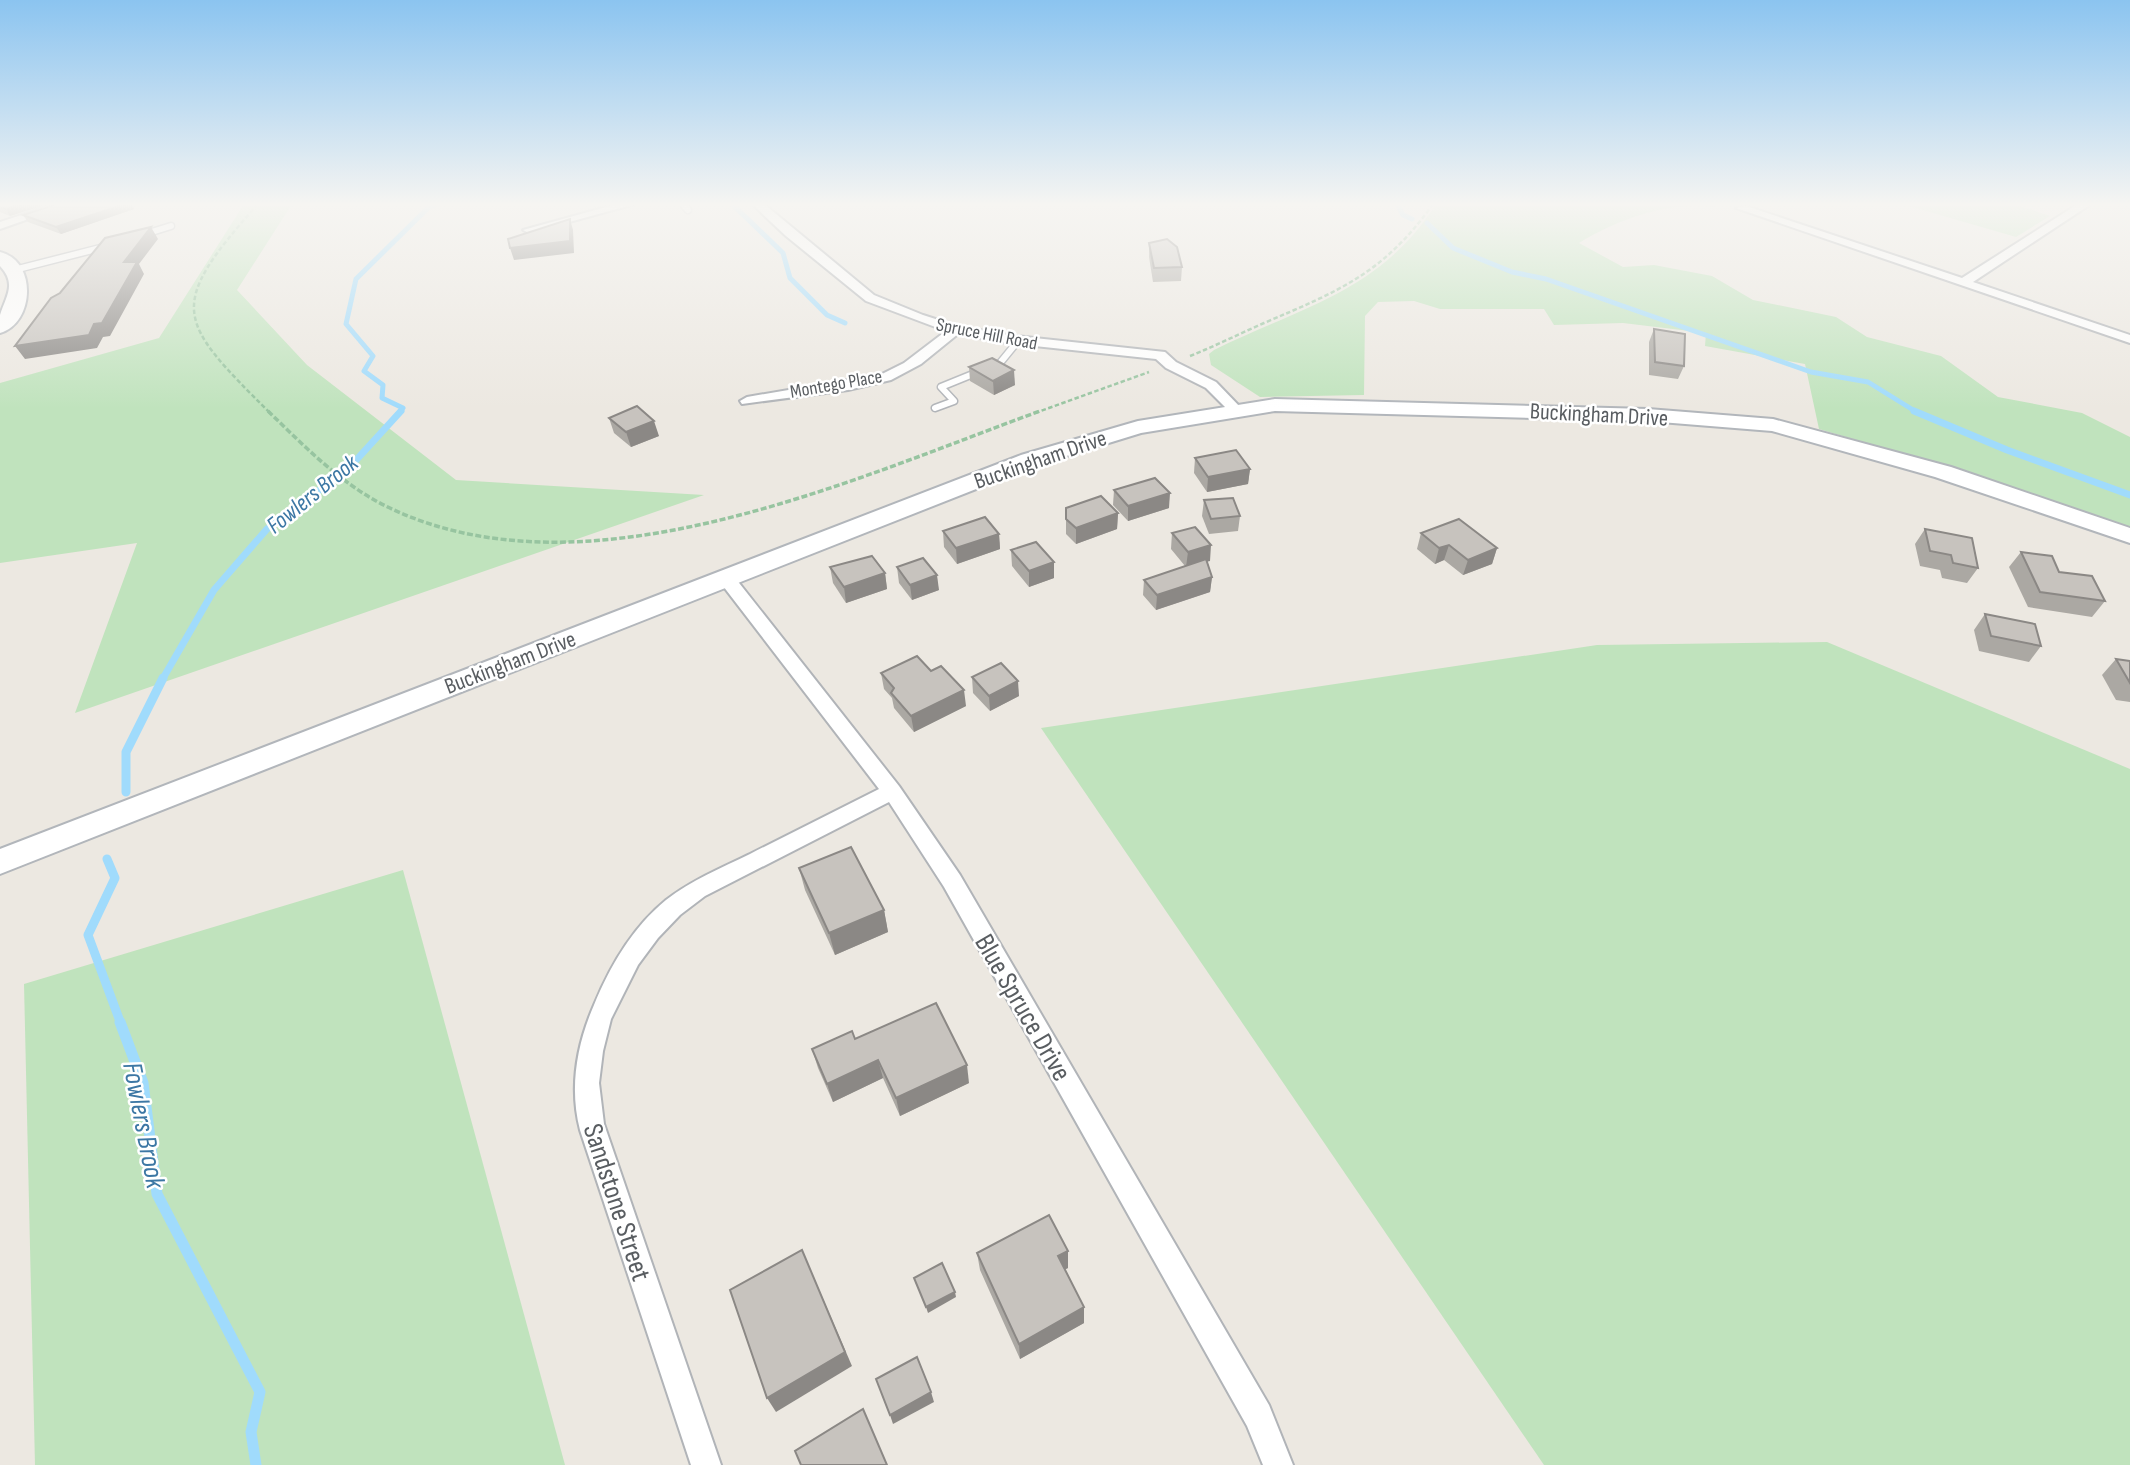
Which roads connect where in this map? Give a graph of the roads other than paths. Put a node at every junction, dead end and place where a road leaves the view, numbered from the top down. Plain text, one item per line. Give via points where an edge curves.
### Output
1 (14, 272) edge
2 (838, 272) edge
3 (1934, 272) edge
4 (1978, 272) edge
5 (1963, 282) junction
6 (0, 327) edge
7 (955, 330) junction
8 (2130, 339) edge
9 (1018, 341) junction
10 (747, 401) dead end
11 (935, 408) dead end
12 (1235, 409) junction
13 (2130, 536) edge
14 (726, 578) junction
15 (892, 791) junction
16 (0, 862) edge
17 (706, 1465) edge
18 (1278, 1465) edge

1 - 6 street via 20,281 19,297
2 - 7 street, Spruce Hill Road via 870,298
3 - 5 street
4 - 5 street
5 - 8 street
7 - 9 street, Spruce Hill Road
7 - 10 street, Montego Place via 900,371 863,382
9 - 11 lane via 1000,363 941,387 954,401
9 - 12 street, Spruce Hill Road via 1160,355 1168,365 1210,384
12 - 13 street, Buckingham Drive via 1295,404 1459,408 1773,425 1943,472
12 - 14 street, Buckingham Drive via 1138,427 1054,451
14 - 15 street, Blue Spruce Drive
14 - 16 street, Buckingham Drive
15 - 17 street, Sandstone Street via 696,890 666,914 618,975 594,1043 589,1113 600,1155
15 - 18 street, Blue Spruce Drive via 952,881 1258,1416

